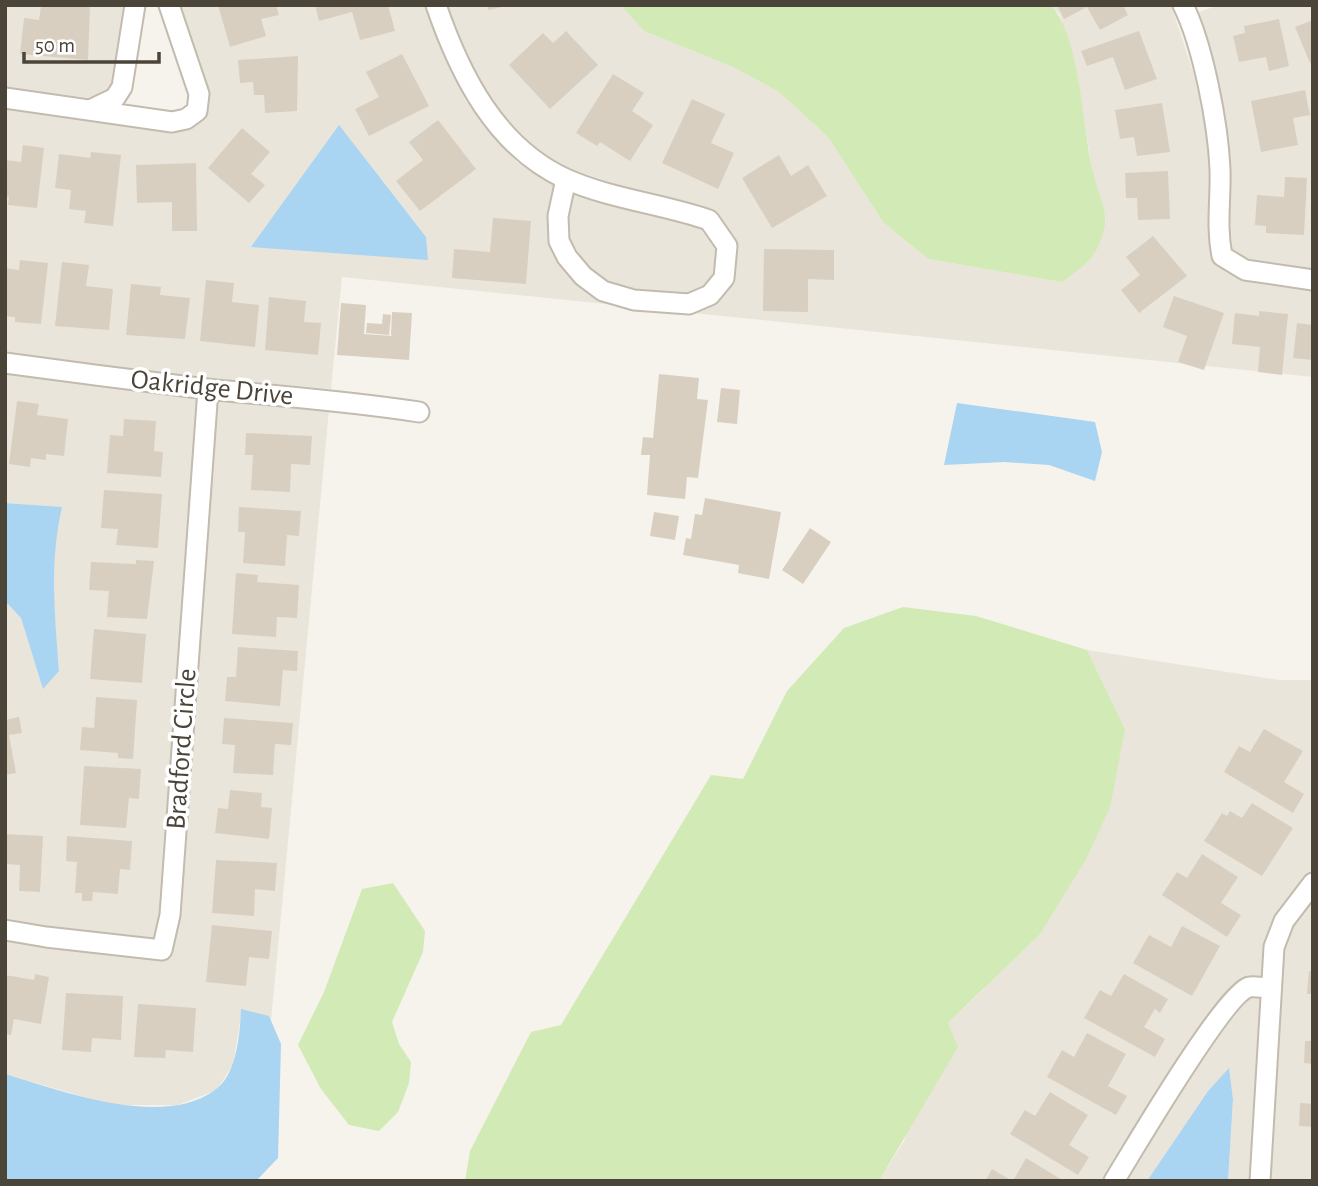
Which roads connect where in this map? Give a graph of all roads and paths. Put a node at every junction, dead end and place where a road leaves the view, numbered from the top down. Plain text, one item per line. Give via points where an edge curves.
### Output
1 (135, 5) edge
2 (169, 5) edge
3 (436, 5) edge
4 (1186, 6) edge
5 (5, 98) edge
6 (90, 109) junction
7 (566, 179) junction
8 (1313, 280) edge
9 (5, 363) edge
10 (208, 389) junction
11 (419, 412) dead end
12 (1313, 883) edge
13 (5, 930) edge
14 (1270, 988) junction
15 (1114, 1181) edge
16 (1260, 1181) edge

1 - 6 street via 122,88 116,98
2 - 6 street via 199,94 197,111 172,122
3 - 7 street via 473,93 523,155
4 - 8 street via 1214,122 1220,169 1217,232 1222,256 1245,270
5 - 6 street
7 - 7 street via 558,216 559,241 583,276 603,291 689,304 710,295 724,278 727,246 709,220
9 - 10 street, Oakridge Drive
10 - 11 street, Oakridge Drive via 333,399
10 - 13 street, Bradford Circle via 170,915 162,950
12 - 14 street via 1284,921 1274,947
14 - 15 street via 1249,987 1233,999
14 - 16 street

